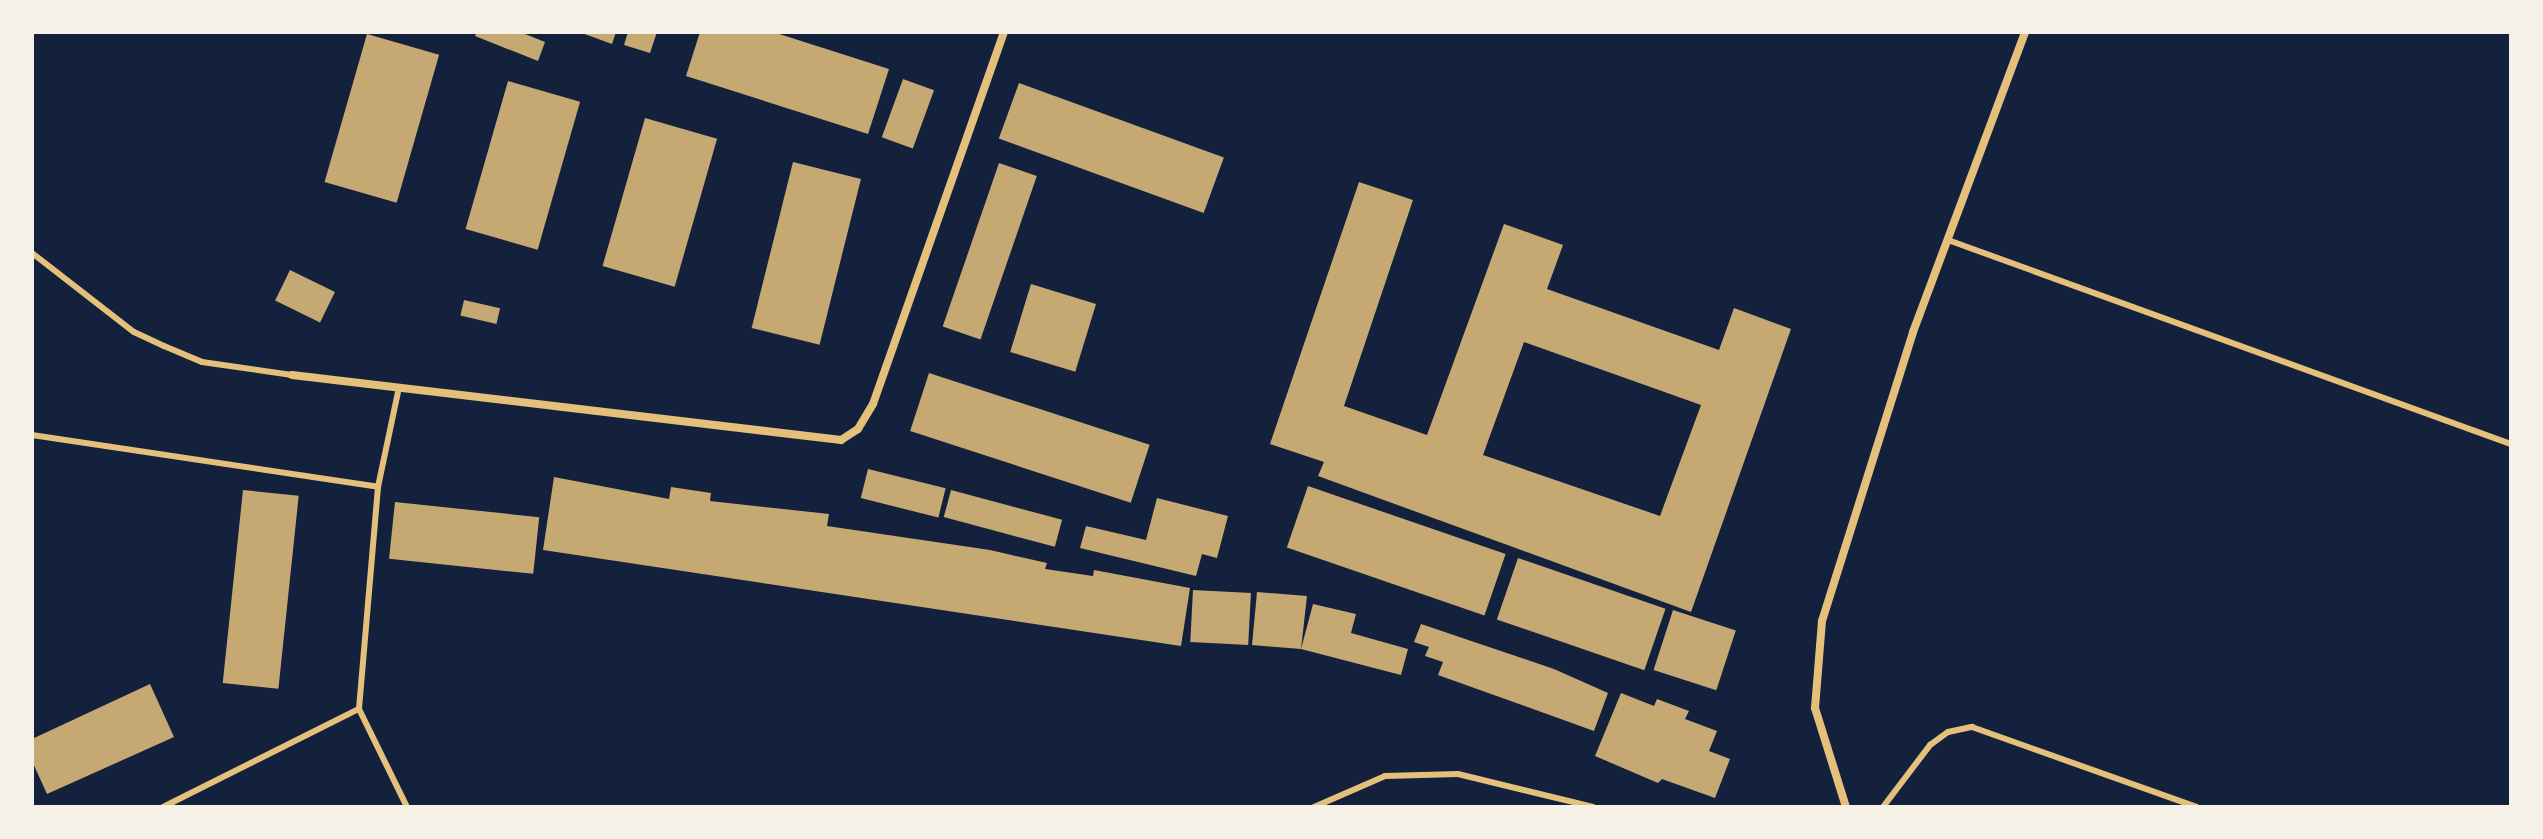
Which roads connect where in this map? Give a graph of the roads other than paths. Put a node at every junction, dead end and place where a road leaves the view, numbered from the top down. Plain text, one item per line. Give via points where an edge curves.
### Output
1 (1004, 32) edge
2 (2025, 32) edge
3 (1948, 240) junction
4 (32, 253) edge
5 (292, 375) joint
6 (398, 392) junction
7 (32, 435) edge
8 (2511, 444) edge
9 (378, 487) junction
10 (359, 709) junction
11 (163, 807) edge
12 (407, 807) edge
13 (1314, 807) edge
14 (1593, 807) edge
15 (1846, 807) edge
16 (1883, 807) edge
17 (2197, 807) edge

1 - 6 street via 873,404 858,429 841,440
2 - 3 street
3 - 8 lane
3 - 15 street via 1822,621 1815,708
4 - 5 lane via 134,332 202,362
5 - 6 street
6 - 9 lane
7 - 9 lane
9 - 10 lane
10 - 11 lane
10 - 12 lane
13 - 14 lane via 1385,776 1458,774
16 - 17 lane via 1930,745 1948,732 1972,727

